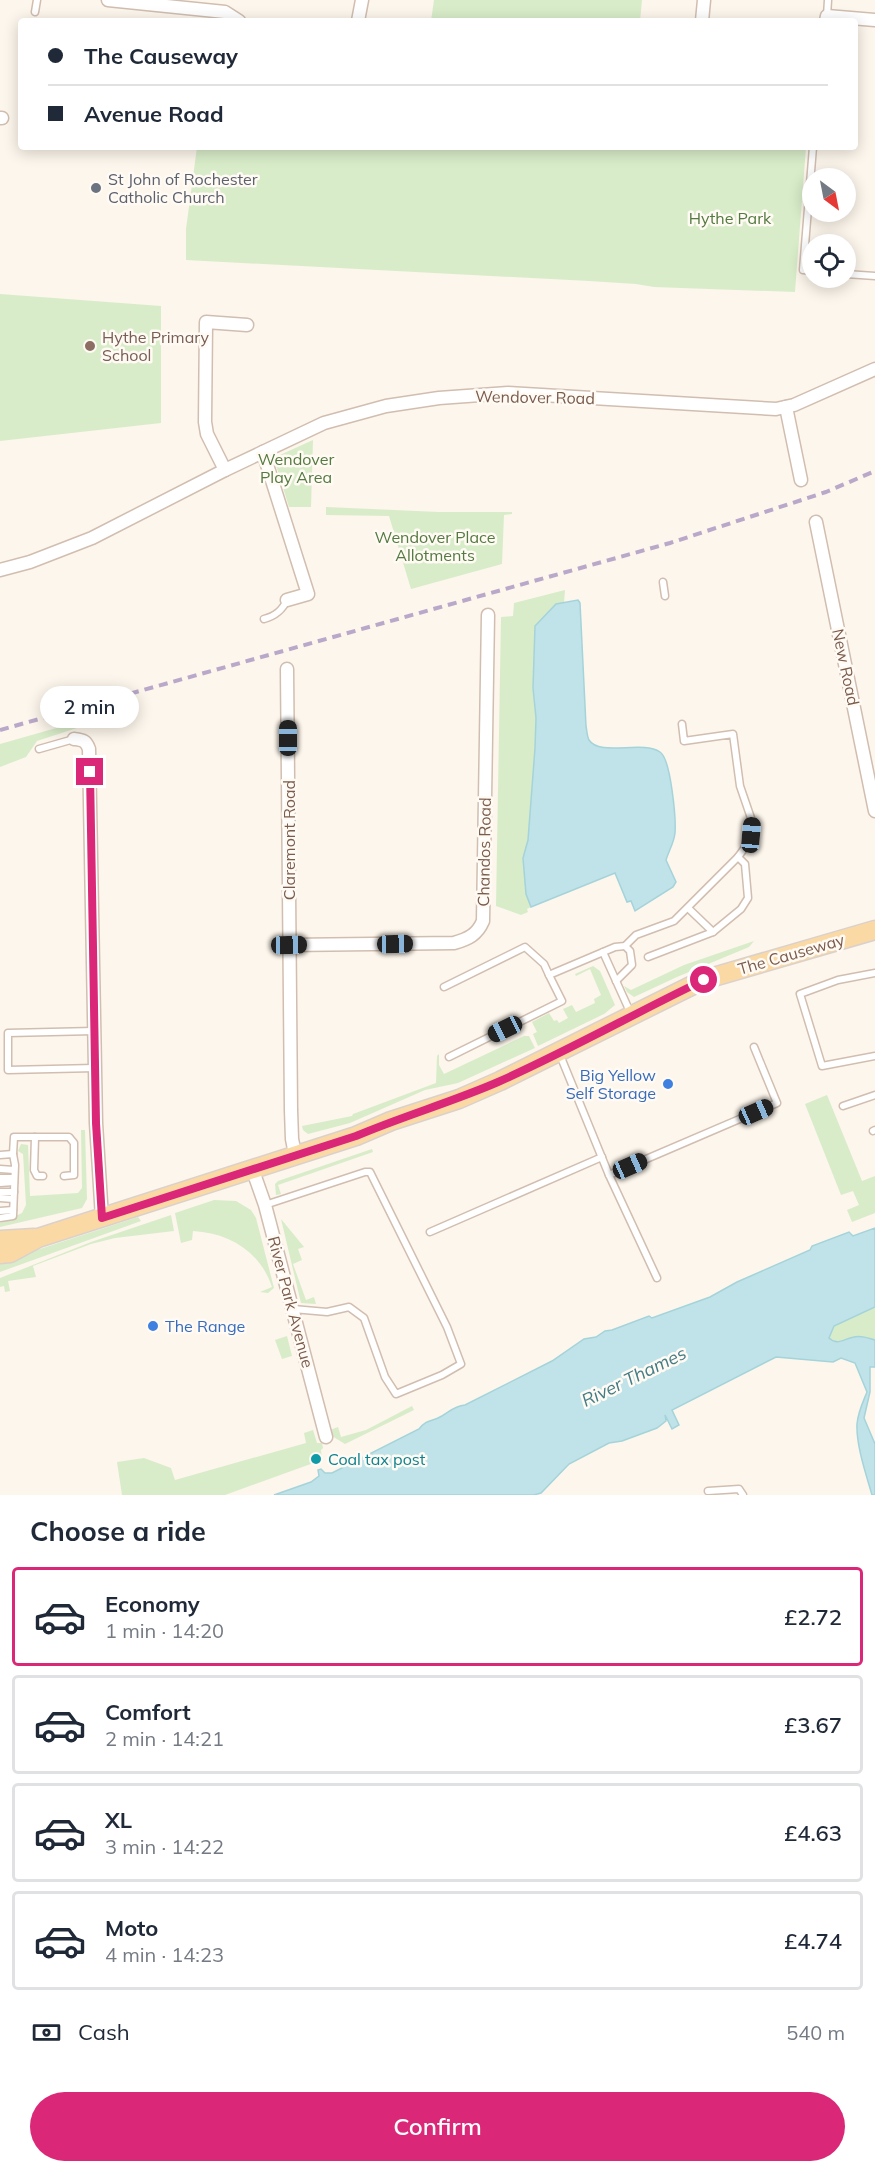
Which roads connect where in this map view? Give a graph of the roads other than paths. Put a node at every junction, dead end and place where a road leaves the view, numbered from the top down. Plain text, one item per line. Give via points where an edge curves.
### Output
1 (37, 0) edge
2 (108, 0) edge
3 (362, 0) edge
4 (704, 0) edge
5 (828, 0) edge
6 (35, 12) dead end
7 (234, 18) edge
8 (359, 18) edge
9 (702, 18) edge
10 (826, 18) edge
11 (858, 19) edge
12 (875, 20) edge
13 (813, 150) edge
14 (806, 234) edge
15 (856, 274) edge
16 (875, 276) edge
17 (247, 325) dead end
18 (875, 369) edge
19 (786, 407) junction
20 (263, 452) junction
21 (225, 470) junction
22 (801, 480) dead end
23 (816, 522) dead end
24 (0, 570) edge
25 (663, 582) dead end
26 (665, 596) dead end
27 (287, 600) joint
28 (489, 615) dead end
29 (264, 619) dead end
30 (287, 669) dead end
31 (682, 724) dead end
32 (74, 739) joint
33 (39, 749) dead end
34 (875, 811) edge
35 (738, 856) junction
36 (688, 908) junction
37 (875, 930) edge
38 (712, 932) junction
39 (289, 945) junction
40 (625, 946) junction
41 (603, 952) junction
42 (648, 957) dead end
43 (875, 973) edge
44 (549, 975) junction
45 (616, 981) junction
46 (444, 987) dead end
47 (631, 1015) junction
48 (94, 1031) junction
49 (754, 1047) dead end
50 (559, 1052) junction
51 (875, 1056) edge
52 (449, 1057) dead end
53 (95, 1068) junction
54 (875, 1095) edge
55 (843, 1106) dead end
56 (35, 1137) junction
57 (13, 1154) junction
58 (295, 1154) junction
59 (0, 1155) edge
60 (602, 1157) junction
61 (252, 1168) junction
62 (0, 1170) edge
63 (609, 1175) junction
64 (43, 1176) dead end
65 (64, 1176) dead end
66 (14, 1177) junction
67 (0, 1178) edge
68 (0, 1183) edge
69 (0, 1192) edge
70 (14, 1195) junction
71 (0, 1198) edge
72 (266, 1205) junction
73 (13, 1210) junction
74 (0, 1211) edge
75 (0, 1218) edge
76 (102, 1218) junction
77 (430, 1232) dead end
78 (38, 1238) junction
79 (0, 1240) edge
80 (0, 1254) edge
81 (657, 1278) dead end
82 (293, 1309) junction
83 (326, 1437) dead end
84 (708, 1491) dead end
85 (743, 1495) edge

1 - 6 lane
2 - 7 street via 225,12
3 - 8 street
4 - 9 street
5 - 10 lane
11 - 12 street
13 - 14 lane
15 - 16 lane
17 - 21 street via 206,322 205,422
18 - 19 street
19 - 20 street, Wendover Road via 508,393 439,398 386,406 324,423
19 - 22 street
20 - 21 street, Wendover Road
20 - 27 street via 308,594
21 - 24 street, Wendover Road via 93,538
23 - 34 street, New Road
25 - 26 lane
27 - 29 lane via 284,609
28 - 39 street, Chandos Road via 480,928 468,939 454,943
30 - 39 street, Claremont Road
31 - 35 lane via 684,741 733,734 740,786 752,821 751,835
32 - 33 lane
32 - 48 street via 87,743 89,749
35 - 36 lane
35 - 38 lane via 745,864 748,898 741,909
36 - 38 lane
36 - 40 lane via 674,921 636,935
37 - 47 main road, The Causeway via 704,980
38 - 42 lane
39 - 58 street, Claremont Road
40 - 41 lane
40 - 45 lane via 632,964
41 - 44 lane
41 - 45 lane
43 - 51 lane via 838,980 800,994 822,1066
44 - 46 lane via 544,964 525,947
44 - 52 lane via 562,1001
45 - 47 lane
47 - 50 main road, The Causeway
48 - 53 street
48 - 53 lane via 8,1033 8,1070
49 - 63 lane via 777,1102
50 - 58 main road, The Causeway via 459,1099
50 - 60 lane
53 - 76 street
54 - 55 lane
56 - 57 lane via 14,1137
56 - 64 lane via 34,1170 37,1176
56 - 65 lane via 69,1137 74,1143 74,1175
57 - 59 lane
57 - 66 lane
58 - 61 main road, The Causeway
60 - 63 lane
60 - 77 lane
61 - 72 street, River Park Avenue
61 - 76 main road, The Causeway
62 - 66 lane
63 - 81 lane
66 - 67 lane
66 - 68 lane
66 - 70 lane
69 - 70 lane
70 - 71 lane
70 - 73 lane
72 - 82 street, River Park Avenue
72 - 82 lane via 370,1172 447,1327 461,1364 396,1394 358,1311 350,1307 327,1312
73 - 74 lane
73 - 75 lane via 13,1216
76 - 78 main road, The Causeway
78 - 79 main road, The Causeway
78 - 80 main road, The Causeway
82 - 83 street, River Park Avenue
84 - 85 lane via 739,1489

